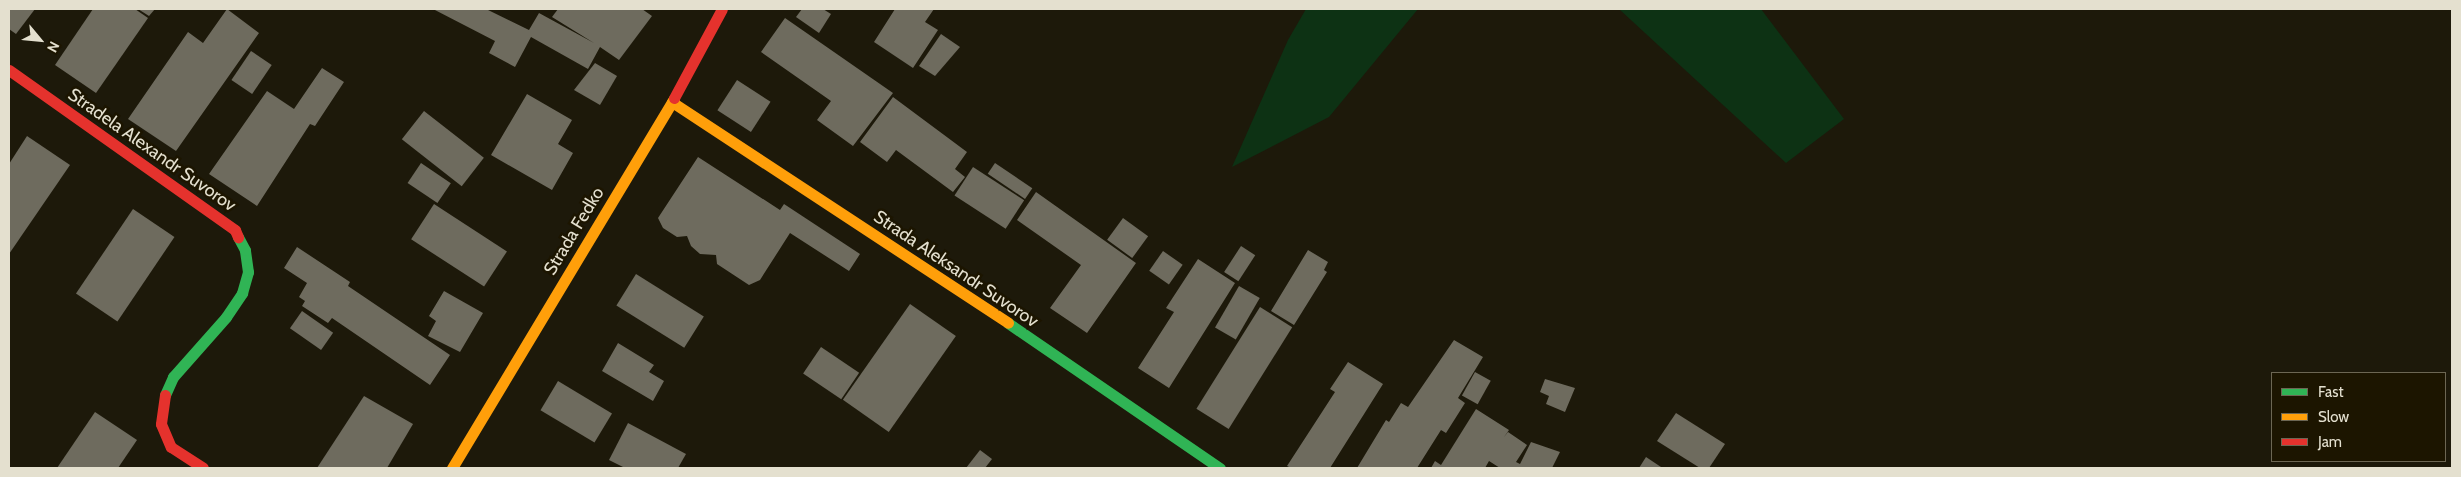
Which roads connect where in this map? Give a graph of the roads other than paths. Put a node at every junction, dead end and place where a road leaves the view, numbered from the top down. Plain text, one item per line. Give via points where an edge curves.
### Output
1 (722, 9) edge
2 (9, 70) edge
3 (672, 102) junction
4 (203, 468) edge
5 (452, 468) edge
6 (1220, 468) edge

1 - 3 street, Strada Fedko
2 - 4 street, Stradela Alexandr Suvorov via 235,230 245,250 248,272 242,293 226,317 173,377 162,402 161,424 171,447
3 - 5 street, Strada Fedko
3 - 6 street, Strada Aleksandr Suvorov via 952,285

